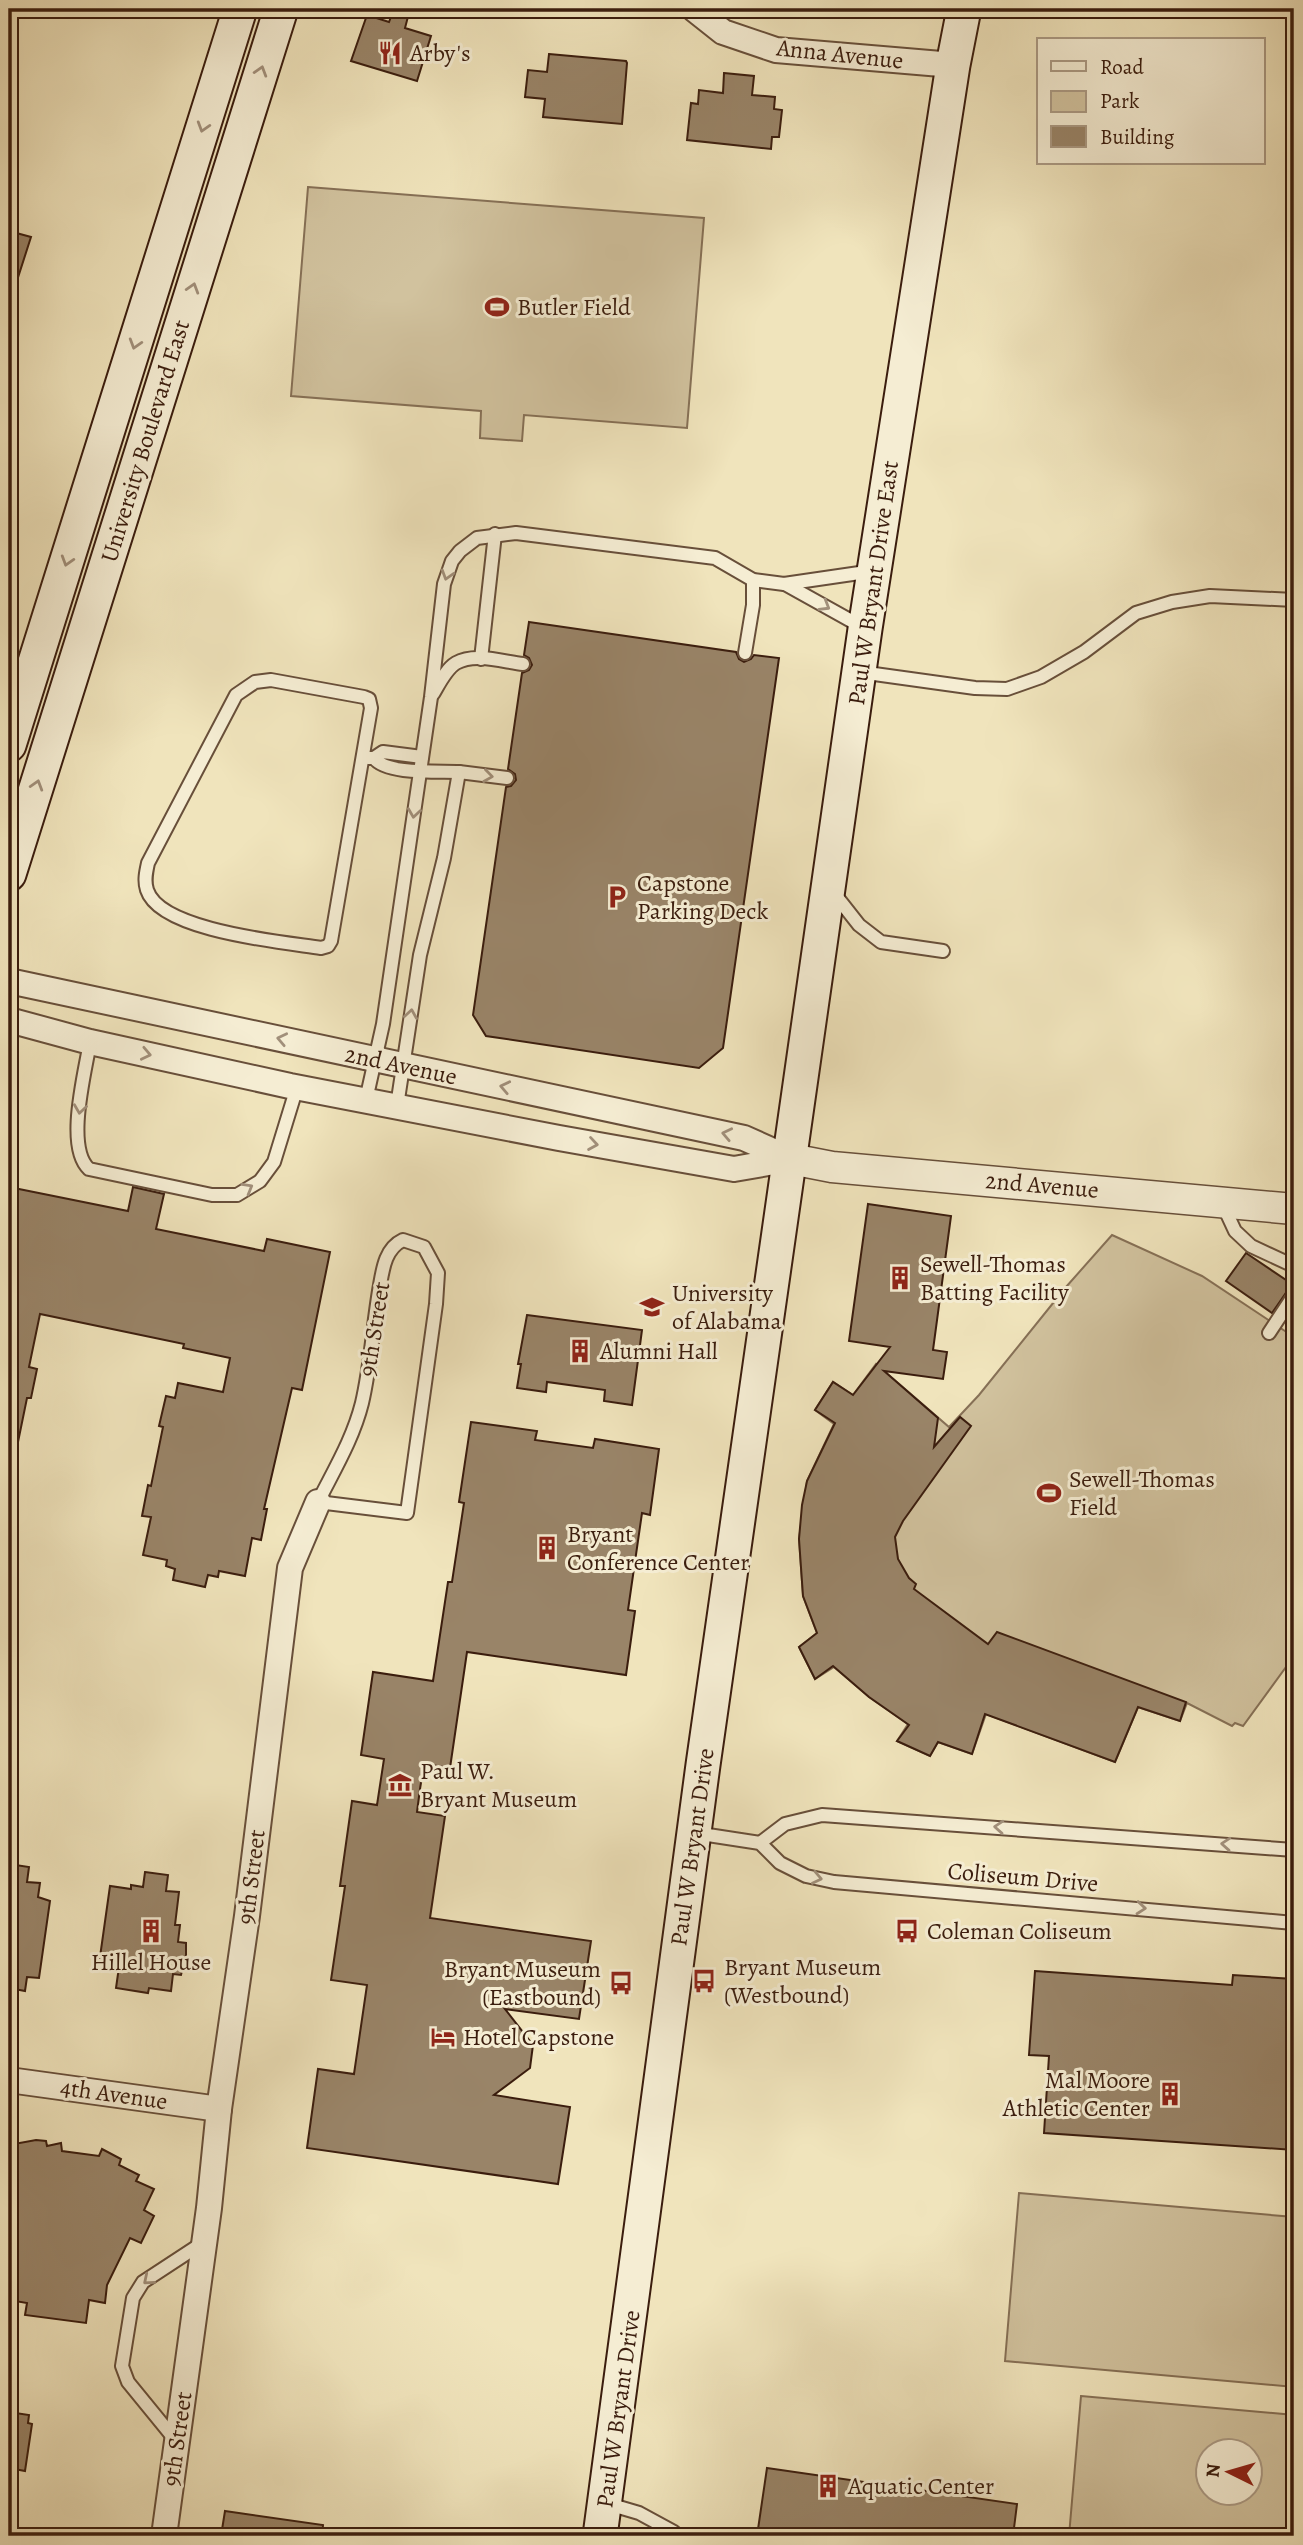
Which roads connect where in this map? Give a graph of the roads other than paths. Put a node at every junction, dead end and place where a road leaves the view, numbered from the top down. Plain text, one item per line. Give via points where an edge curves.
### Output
1 (240, 9) edge
2 (281, 9) edge
3 (694, 9) edge
4 (964, 9) edge
5 (953, 65) junction
6 (495, 534) junction
7 (874, 571) junction
8 (753, 580) junction
9 (785, 584) junction
10 (1294, 600) edge
11 (865, 629) junction
12 (745, 653) dead end
13 (481, 659) junction
14 (523, 664) dead end
15 (859, 672) junction
16 (431, 697) junction
17 (9, 745) edge
18 (422, 757) junction
19 (369, 758) junction
20 (420, 771) junction
21 (459, 772) junction
22 (507, 778) dead end
23 (9, 874) edge
24 (829, 887) junction
25 (943, 951) dead end
26 (9, 981) edge
27 (9, 1020) edge
28 (90, 1042) junction
29 (375, 1058) junction
30 (405, 1065) junction
31 (297, 1087) junction
32 (366, 1100) junction
33 (397, 1106) junction
34 (791, 1158) junction
35 (1222, 1203) junction
36 (1294, 1209) edge
37 (1294, 1266) edge
38 (1294, 1295) edge
39 (1269, 1333) dead end
40 (318, 1502) junction
41 (694, 1833) junction
42 (760, 1843) junction
43 (1294, 1850) edge
44 (1294, 1923) edge
45 (9, 2080) edge
46 (219, 2109) junction
47 (204, 2242) junction
48 (177, 2442) junction
49 (605, 2503) junction
50 (164, 2536) edge
51 (600, 2536) edge
52 (675, 2536) edge

1 -> 17 main road, University Boulevard East
23 -> 2 main road, University Boulevard East
3 - 5 street, Anna Avenue via 723,32 776,50
4 - 5 main road, Paul W Bryant Drive East
5 - 7 main road, Paul W Bryant Drive East
6 - 8 lane via 715,558
6 - 13 lane
6 -> 16 lane via 477,538 452,561 444,584
7 - 9 lane
7 - 11 main road, Paul W Bryant Drive East
8 - 9 lane
8 - 12 lane
9 -> 11 lane
10 - 15 lane via 1210,596 1136,613 1084,652 1041,677 1007,689
11 - 15 main road, Paul W Bryant Drive East
13 - 14 lane
13 - 16 lane via 456,663
15 - 24 main road, Paul W Bryant Drive East
16 - 18 lane
18 - 19 lane via 383,752
18 - 20 lane
19 - 19 lane via 328,946 191,924 170,916 147,890 148,863 243,688 271,680 369,699
19 - 20 lane via 382,766
20 - 21 lane
20 -> 29 lane
21 -> 22 lane
30 -> 21 lane via 420,955
24 - 25 lane via 859,925 880,942
24 - 34 main road, Paul W Bryant Drive East
29 -> 26 street, 2nd Avenue
27 - 28 street, 2nd Avenue
28 -> 31 street, 2nd Avenue
28 -> 31 lane via 76,1135 78,1153 89,1169 212,1195 237,1195 260,1181 274,1162
29 - 30 street, 2nd Avenue
29 - 32 lane
30 - 33 lane
34 -> 30 street, 2nd Avenue via 744,1138
31 - 32 street, 2nd Avenue
32 - 33 street, 2nd Avenue
33 -> 34 street, 2nd Avenue via 734,1169
34 - 35 street, 2nd Avenue via 832,1167
34 - 41 main road, Paul W Bryant Drive
35 - 36 street, 2nd Avenue
35 - 37 lane via 1236,1231 1251,1246
38 - 39 lane
40 - 40 lane, 9th Street via 407,1513 438,1273 424,1247 403,1240 393,1245 386,1260 358,1416
40 - 46 street, 9th Street via 290,1568
41 - 42 lane
41 - 49 main road, Paul W Bryant Drive
43 -> 42 lane, Coliseum Drive via 822,1815 785,1824
42 -> 44 lane, Coliseum Drive via 780,1863 806,1876 834,1882
45 - 46 street, 4th Avenue
46 - 47 street, 9th Street
47 - 48 street, 9th Street
47 -> 48 lane via 143,2282 133,2298 122,2366 128,2382
48 - 50 street, 9th Street
49 - 51 main road, Paul W Bryant Drive
49 - 52 lane via 639,2513

